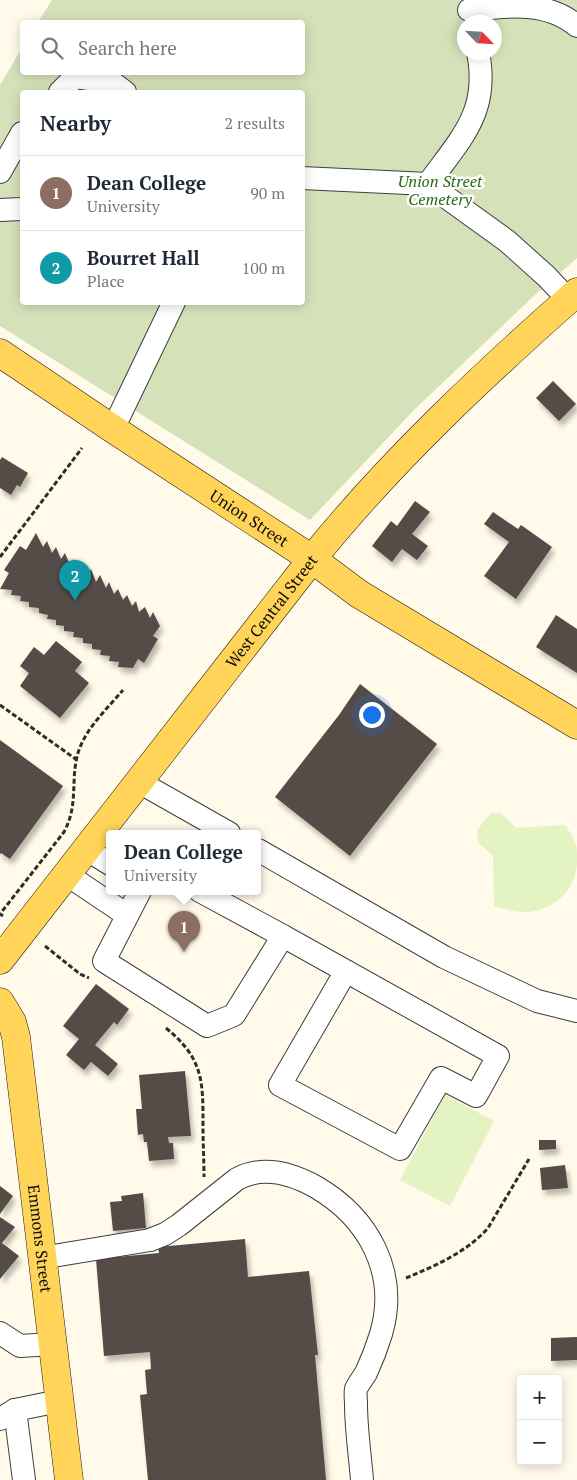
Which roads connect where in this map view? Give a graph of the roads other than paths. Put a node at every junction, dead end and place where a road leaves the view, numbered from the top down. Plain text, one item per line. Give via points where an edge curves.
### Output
1 (468, 11) edge
2 (577, 26) edge
3 (479, 60) edge
4 (62, 90) edge
5 (123, 90) edge
6 (20, 137) edge
7 (0, 172) edge
8 (305, 178) edge
9 (428, 184) junction
10 (20, 209) edge
11 (0, 210) edge
12 (573, 296) edge
13 (173, 305) edge
14 (0, 353) edge
15 (113, 429) junction
16 (312, 559) junction
17 (577, 725) edge
18 (139, 782) junction
19 (223, 830) edge
20 (86, 849) junction
21 (261, 852) edge
22 (106, 862) edge
23 (66, 874) junction
24 (138, 895) edge
25 (207, 895) edge
26 (127, 915) junction
27 (283, 936) junction
28 (0, 960) edge
29 (346, 971) junction
30 (0, 1002) edge
31 (577, 1011) edge
32 (0, 1089) edge
33 (25, 1119) junction
34 (41, 1258) junction
35 (0, 1333) edge
36 (52, 1344) junction
37 (59, 1401) junction
38 (8, 1414) edge
39 (24, 1480) edge
40 (69, 1480) edge
41 (362, 1480) edge

1 - 2 lane via 530,6 564,16
3 - 9 lane via 482,84 476,112
4 - 5 lane via 75,77 113,82
6 - 7 lane
8 - 9 lane
9 - 12 lane via 507,241
10 - 11 lane
12 - 16 main road, West Central Street via 506,355 410,448
13 - 15 lane
14 - 15 main road, Union Street
15 - 16 main road, Union Street
16 - 17 main road, Union Street via 359,594
16 - 18 main road, West Central Street
18 - 19 lane
18 - 20 main road, West Central Street
20 - 22 lane
20 - 23 main road, West Central Street
21 - 31 lane via 444,957 537,1000
23 - 26 lane
23 - 28 main road, West Central Street
24 - 26 lane
25 - 27 lane
26 - 27 lane via 104,961 207,1026 234,1014
27 - 29 lane
29 - 29 lane via 498,1056 476,1096 440,1078 400,1149 280,1085
30 - 33 main road, Emmons Street via 12,1022 16,1037
32 - 33 main road via 18,1106
33 - 34 main road, Emmons Street
34 - 36 main road, Emmons Street
34 - 41 lane via 150,1240 165,1234 248,1174 281,1173 304,1180 327,1194 350,1211 368,1234 383,1268 386,1285 381,1336 356,1390
35 - 36 lane via 20,1346
36 - 37 main road, Emmons Street
37 - 38 lane
37 - 40 main road, Emmons Street
38 - 39 lane

